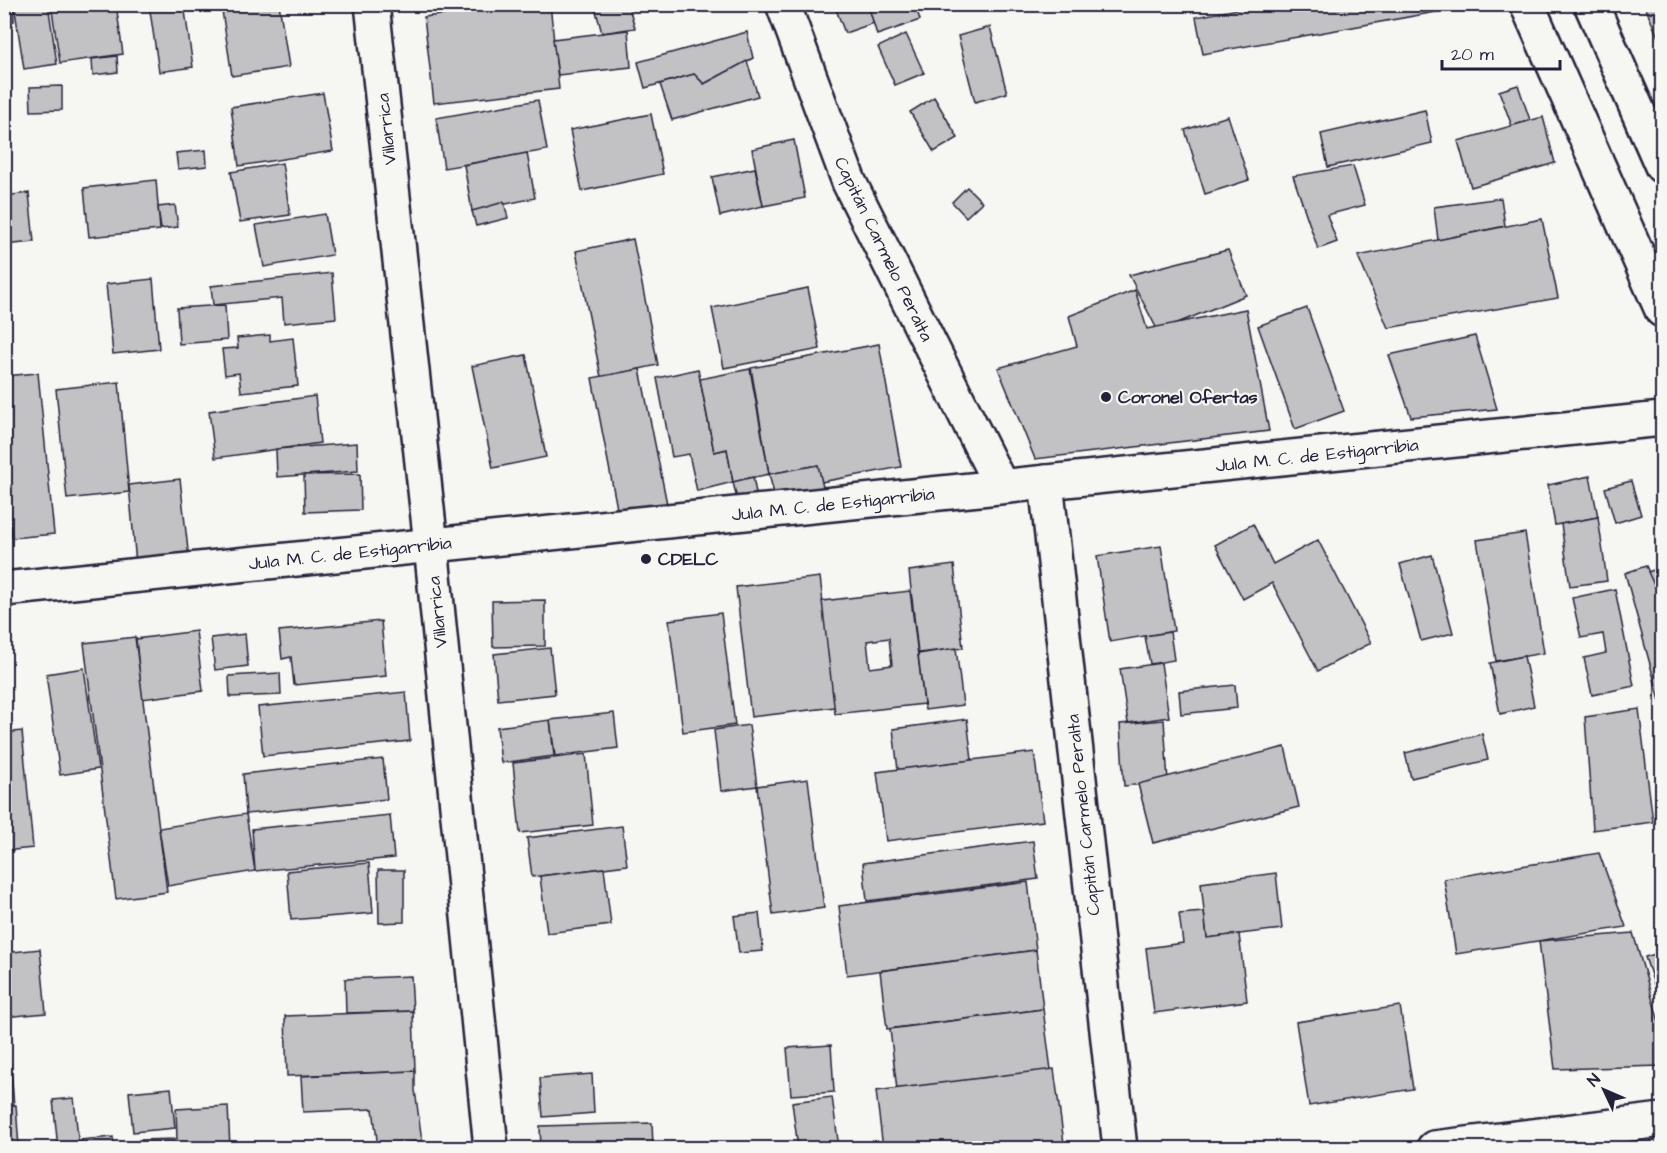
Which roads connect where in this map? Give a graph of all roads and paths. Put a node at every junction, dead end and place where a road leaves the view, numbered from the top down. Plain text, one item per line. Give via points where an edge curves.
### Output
1 (372, 4) edge
2 (783, 4) edge
3 (1527, 4) edge
4 (1591, 4) edge
5 (1662, 166) edge
6 (1662, 309) edge
7 (1662, 419) edge
8 (1046, 483) junction
9 (1001, 486) junction
10 (430, 545) junction
11 (4, 589) edge
12 (1662, 1120) edge
13 (491, 1149) edge
14 (1120, 1149) edge
15 (1434, 1149) edge

1 - 10 main road, Villarrica
2 - 9 main road, Capitán Carmelo Peralta via 849,182
3 - 6 main road
4 - 5 main road
7 - 8 main road, Jula M. C. de Estigarribia
8 - 9 main road, Jula M. C. de Estigarribia
8 - 14 main road, Capitán Carmelo Peralta
9 - 10 main road, Jula M. C. de Estigarribia
10 - 11 main road, Jula M. C. de Estigarribia
10 - 13 main road, Villarrica
12 - 15 main road

